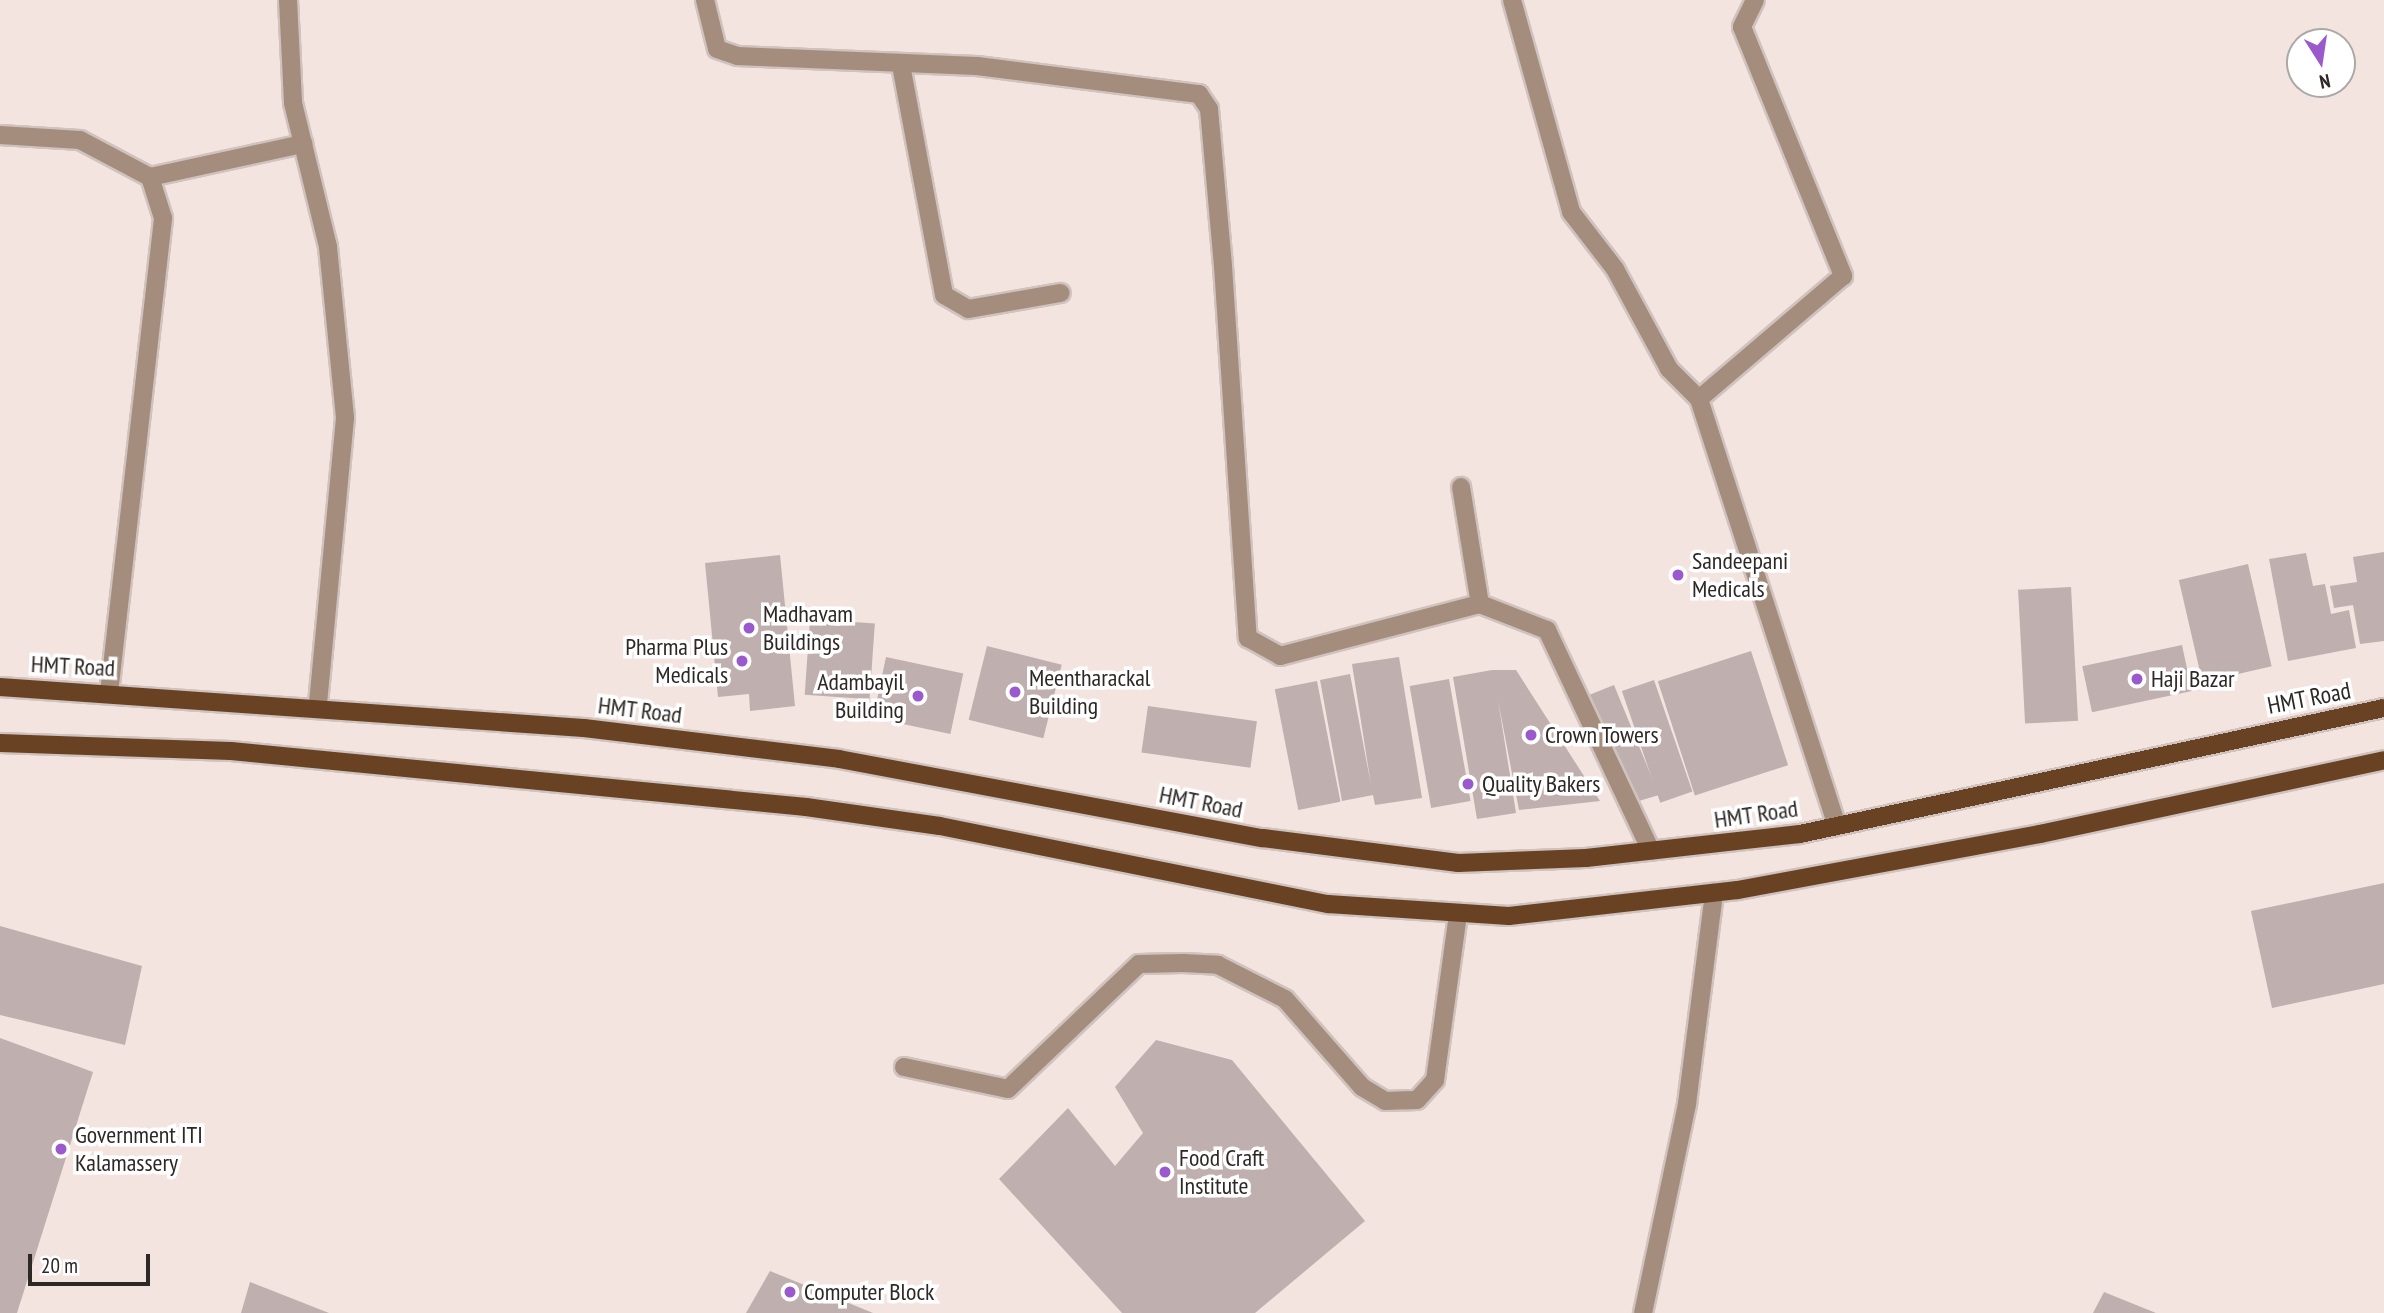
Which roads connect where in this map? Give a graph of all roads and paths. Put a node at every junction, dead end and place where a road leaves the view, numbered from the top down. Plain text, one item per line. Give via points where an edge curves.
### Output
1 (288, 0) edge
2 (705, 0) edge
3 (1513, 0) edge
4 (1755, 0) edge
5 (901, 65) junction
6 (0, 135) edge
7 (303, 144) junction
8 (150, 177) junction
9 (1061, 293) dead end
10 (1699, 399) junction
11 (1461, 487) dead end
12 (1480, 604) junction
13 (0, 687) edge
14 (109, 693) junction
15 (318, 706) junction
16 (2384, 708) edge
17 (0, 743) edge
18 (2384, 760) edge
19 (1837, 826) junction
20 (1651, 851) junction
21 (1714, 893) junction
22 (1458, 915) junction
23 (904, 1067) dead end
24 (1643, 1313) edge

1 - 7 street via 293,103
2 - 5 street via 708,33 717,49 726,52
3 - 10 street via 1571,212 1615,269 1669,369
4 - 10 street via 1742,27 1843,276
5 - 9 street via 944,296 968,309
5 - 12 street via 977,66 1186,89 1199,94 1209,109 1248,638 1280,656
6 - 8 street via 80,140
7 - 8 street
7 - 15 street via 328,247 345,418
8 - 14 street via 163,218
10 - 19 street
11 - 12 street
12 - 20 street via 1547,630
13 - 14 main road, HMT Road
14 - 15 main road, HMT Road
15 - 20 main road, HMT Road via 584,728 839,759 1378,855 1458,863
16 - 19 main road, HMT Road
17 - 22 main road via 245,752 806,807 940,827 1328,904
18 - 21 main road via 2040,834
19 - 20 main road, HMT Road
21 - 22 main road via 1584,911
21 - 24 street via 1687,1104
22 - 23 street via 1435,1080 1417,1100 1385,1101 1363,1087 1285,999 1218,965 1194,963 1139,964 1008,1089

